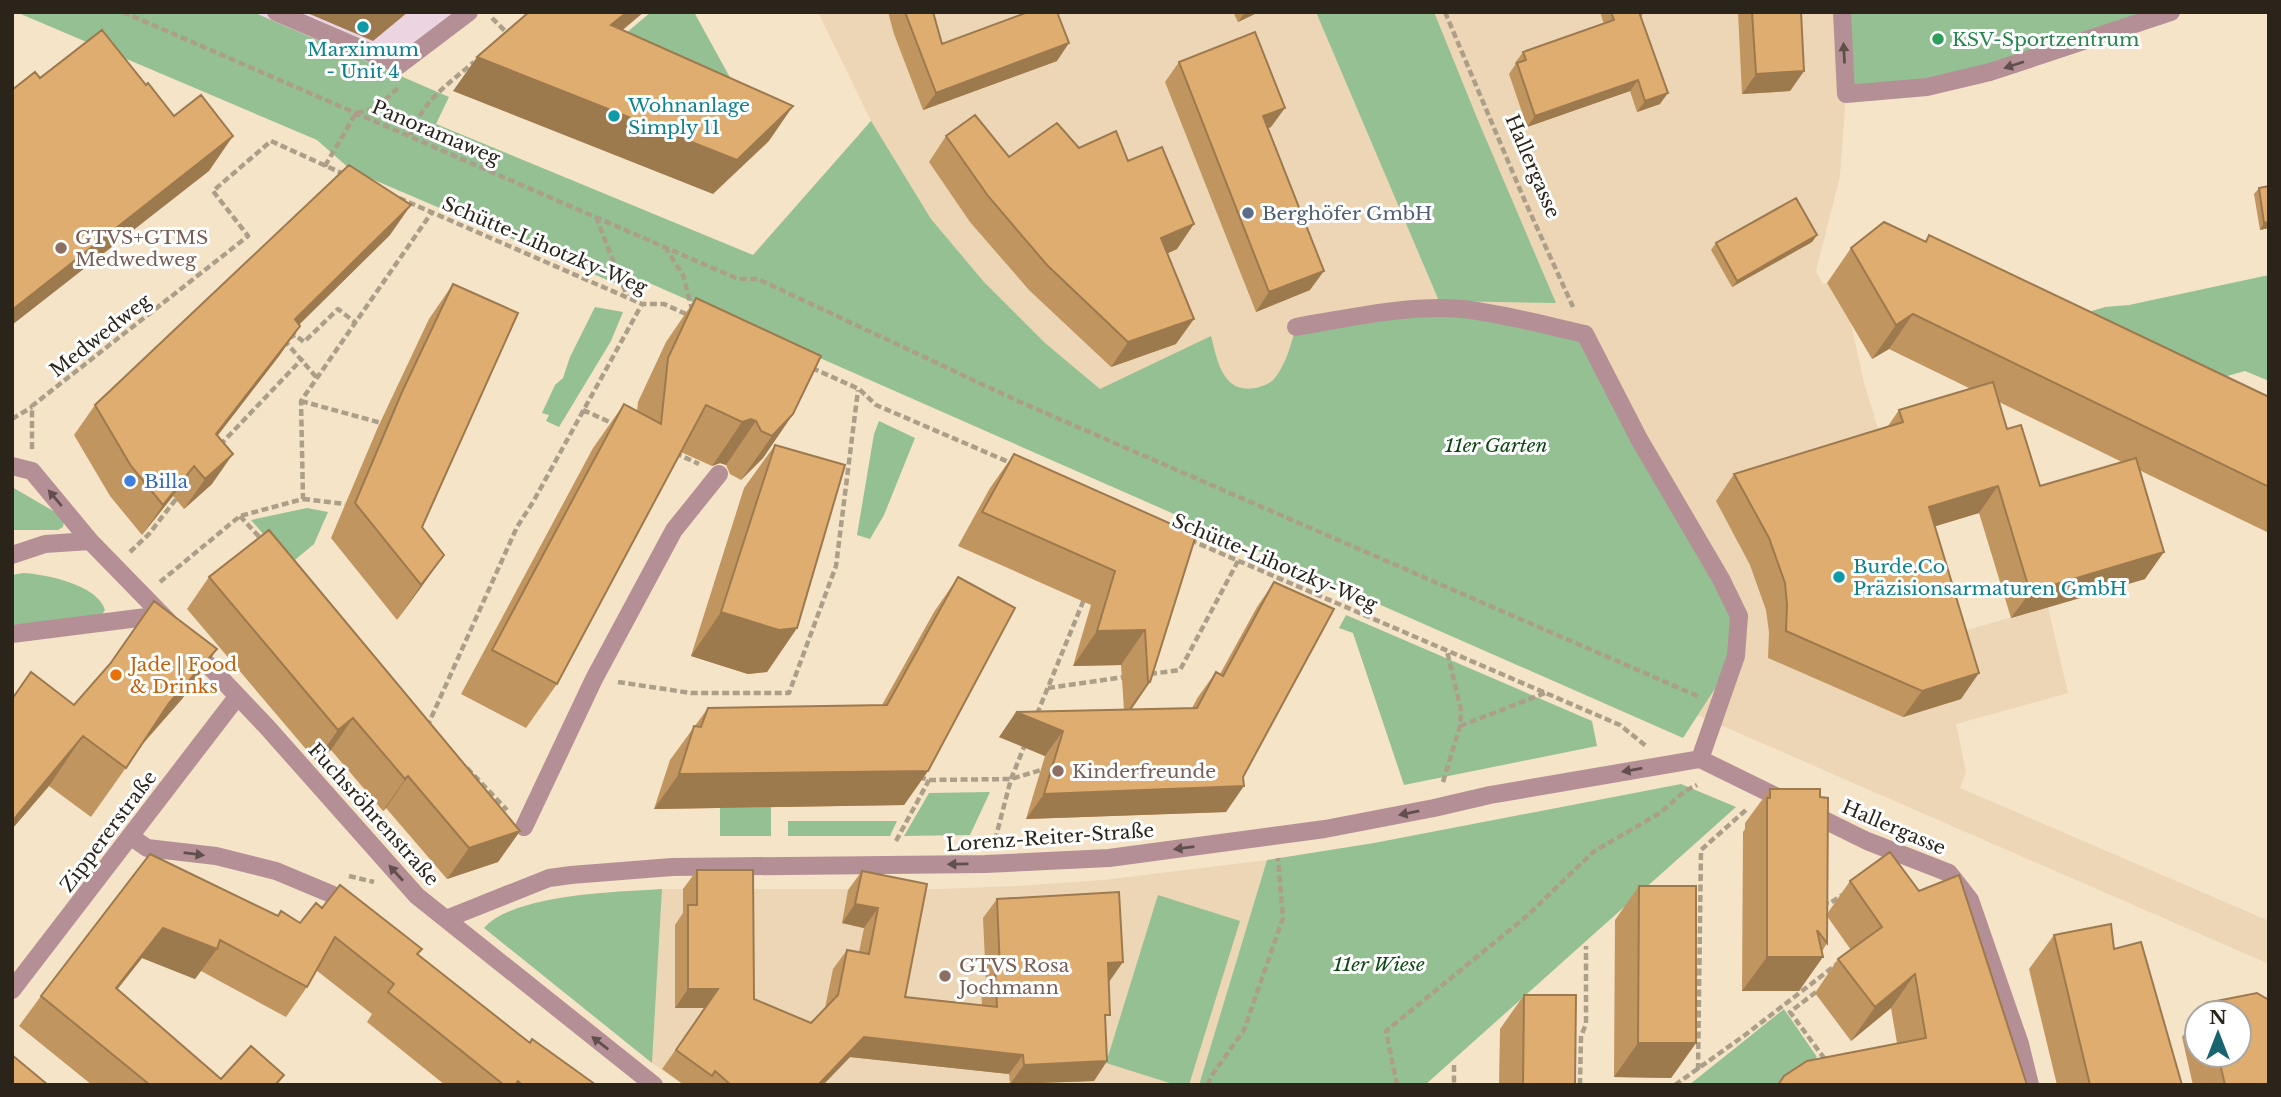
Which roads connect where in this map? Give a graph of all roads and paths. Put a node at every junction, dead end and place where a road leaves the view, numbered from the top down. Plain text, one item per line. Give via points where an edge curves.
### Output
1 (123, 12) edge
2 (276, 12) edge
3 (469, 12) edge
4 (486, 12) edge
5 (1446, 12) edge
6 (1842, 12) edge
7 (2171, 12) edge
8 (517, 27) edge
9 (508, 34) junction
10 (498, 42) edge
11 (409, 57) junction
12 (478, 59) edge
13 (356, 113) junction
14 (410, 136) junction
15 (325, 166) junction
16 (348, 176) edge
17 (396, 197) edge
18 (432, 212) junction
19 (596, 217) junction
20 (664, 246) junction
21 (627, 297) junction
22 (642, 303) junction
23 (356, 323) junction
24 (1296, 327) dead end
25 (278, 333) edge
26 (1585, 334) junction
27 (285, 341) junction
28 (303, 358) junction
29 (808, 367) edge
30 (317, 378) junction
31 (859, 389) junction
32 (301, 401) junction
33 (32, 406) junction
34 (583, 410) junction
35 (12, 419) edge
36 (393, 427) edge
37 (623, 429) edge
38 (216, 449) edge
39 (668, 450) edge
40 (1013, 464) edge
41 (12, 466) edge
42 (32, 471) junction
43 (712, 471) joint
44 (835, 477) edge
45 (848, 477) junction
46 (176, 499) edge
47 (303, 499) junction
48 (345, 504) dead end
49 (240, 516) junction
50 (1188, 540) edge
51 (90, 541) junction
52 (268, 546) edge
53 (12, 555) edge
54 (1238, 561) junction
55 (115, 567) junction
56 (143, 596) junction
57 (1085, 597) dead end
58 (162, 615) junction
59 (12, 634) edge
60 (1447, 651) junction
61 (1141, 675) dead end
62 (1128, 677) dead end
63 (594, 679) junction
64 (1048, 688) junction
65 (1546, 692) junction
66 (237, 697) junction
67 (1719, 705) junction
68 (418, 718) edge
69 (1033, 725) edge
70 (1460, 726) junction
71 (427, 727) junction
72 (419, 734) edge
73 (1029, 736) edge
74 (1700, 759) junction
75 (1668, 764) junction
76 (466, 767) edge
77 (1041, 770) dead end
78 (1727, 772) junction
79 (919, 777) edge
80 (1011, 779) junction
81 (929, 780) junction
82 (1442, 785) dead end
83 (1765, 790) junction
84 (524, 827) joint
85 (130, 836) junction
86 (1275, 836) junction
87 (995, 841) dead end
88 (894, 843) dead end
89 (1849, 889) dead end
90 (1818, 901) edge
91 (364, 917) edge
92 (446, 919) junction
93 (1586, 946) dead end
94 (1837, 963) edge
95 (12, 990) edge
96 (1816, 992) edge
97 (1822, 1057) junction
98 (1813, 1064) edge
99 (1830, 1064) edge
100 (1454, 1065) dead end
101 (1698, 1070) junction
102 (654, 1085) edge
103 (1208, 1085) edge
104 (1397, 1085) edge
105 (1454, 1085) edge
106 (1580, 1085) edge
107 (1675, 1085) edge
108 (2030, 1085) edge

1 - 13 path, Panoramaweg
2 - 11 street via 399,65
3 - 11 street
4 - 9 path
5 - 26 path, Hallergasse
7 -> 6 street via 1990,72 1927,87 1846,94
8 - 9 path
9 - 10 path
11 - 13 path via 410,76 376,108
12 - 14 path via 437,93 417,116
13 - 14 path, Panoramaweg
13 - 15 path
14 - 19 path, Panoramaweg
15 - 16 path
15 - 33 path, Medwedweg via 271,141 213,191 248,236
17 - 18 path, Schütte-Lihotzky-Weg
18 - 21 path, Schütte-Lihotzky-Weg
18 - 23 path
19 - 20 path, Panoramaweg
19 - 21 path
20 - 22 path, Schütte-Lihotzky-Weg via 683,275 694,318 664,304
20 - 67 path, Panoramaweg via 738,279 758,279 1020,401
21 - 22 path, Schütte-Lihotzky-Weg
22 - 34 path
23 - 27 path via 338,309 304,342 295,335
23 - 30 path
24 - 26 street via 1394,312 1461,309
25 - 27 path
26 - 67 street via 1739,616 1736,656
27 - 28 path
28 - 30 path
28 - 38 path
29 - 31 path
30 - 32 path
31 - 40 path via 876,405
31 - 45 path
32 - 36 path
32 - 47 path
33 - 35 path, Medwedweg
33 - 42 path
34 - 37 path
34 - 71 path via 517,527
39 - 43 path
41 - 42 street
51 -> 42 street, Fuchsröhrenstraße
43 - 63 street via 674,530
44 - 45 path
45 - 63 path via 836,566 789,692 691,693
46 - 55 path
47 - 48 path
47 - 49 path
49 - 52 path
49 - 56 path
50 - 54 path, Schütte-Lihotzky-Weg
51 - 53 street via 45,544
51 - 55 street, Fuchsröhrenstraße
54 - 60 path, Schütte-Lihotzky-Weg
54 - 61 path via 1180,670
55 - 56 street, Fuchsröhrenstraße
56 - 58 street, Fuchsröhrenstraße
57 - 64 path
58 - 59 street
58 - 66 street, Fuchsröhrenstraße
60 - 65 path, Schütte-Lihotzky-Weg
60 - 70 path via 1461,710
62 - 64 path
63 - 84 street
64 - 69 path
65 - 70 path
65 - 75 path, Schütte-Lihotzky-Weg via 1620,725
66 - 85 street, Zippererstraße
92 -> 66 street, Fuchsröhrenstraße via 417,896
67 - 74 street
68 - 71 path
70 - 82 path
71 - 72 path
73 - 80 path
74 - 75 street, Lorenz-Reiter-Straße
74 - 78 street, Hallergasse
75 -> 86 street, Lorenz-Reiter-Straße
76 - 84 path
77 - 80 path
78 - 83 street, Hallergasse
78 - 104 path via 1685,791 1660,813 1593,852 1527,916 1387,1031
79 - 81 path
80 - 81 path
80 - 87 path
81 - 88 path
83 - 101 path via 1701,850
83 - 108 street, Hallergasse via 1867,841 1949,873 1970,900
85 -> 91 street via 146,848 216,856 276,871 331,894
85 - 95 street, Zippererstraße
86 -> 92 street, Lorenz-Reiter-Straße via 1109,858 603,872 549,878
86 - 103 path via 1283,918 1244,1030
89 - 90 path via 1829,904
102 -> 92 street, Fuchsröhrenstraße
93 - 106 path
94 - 101 path
96 - 97 path via 1790,1012
97 - 98 path
97 - 99 path
100 - 105 path
101 - 107 path

